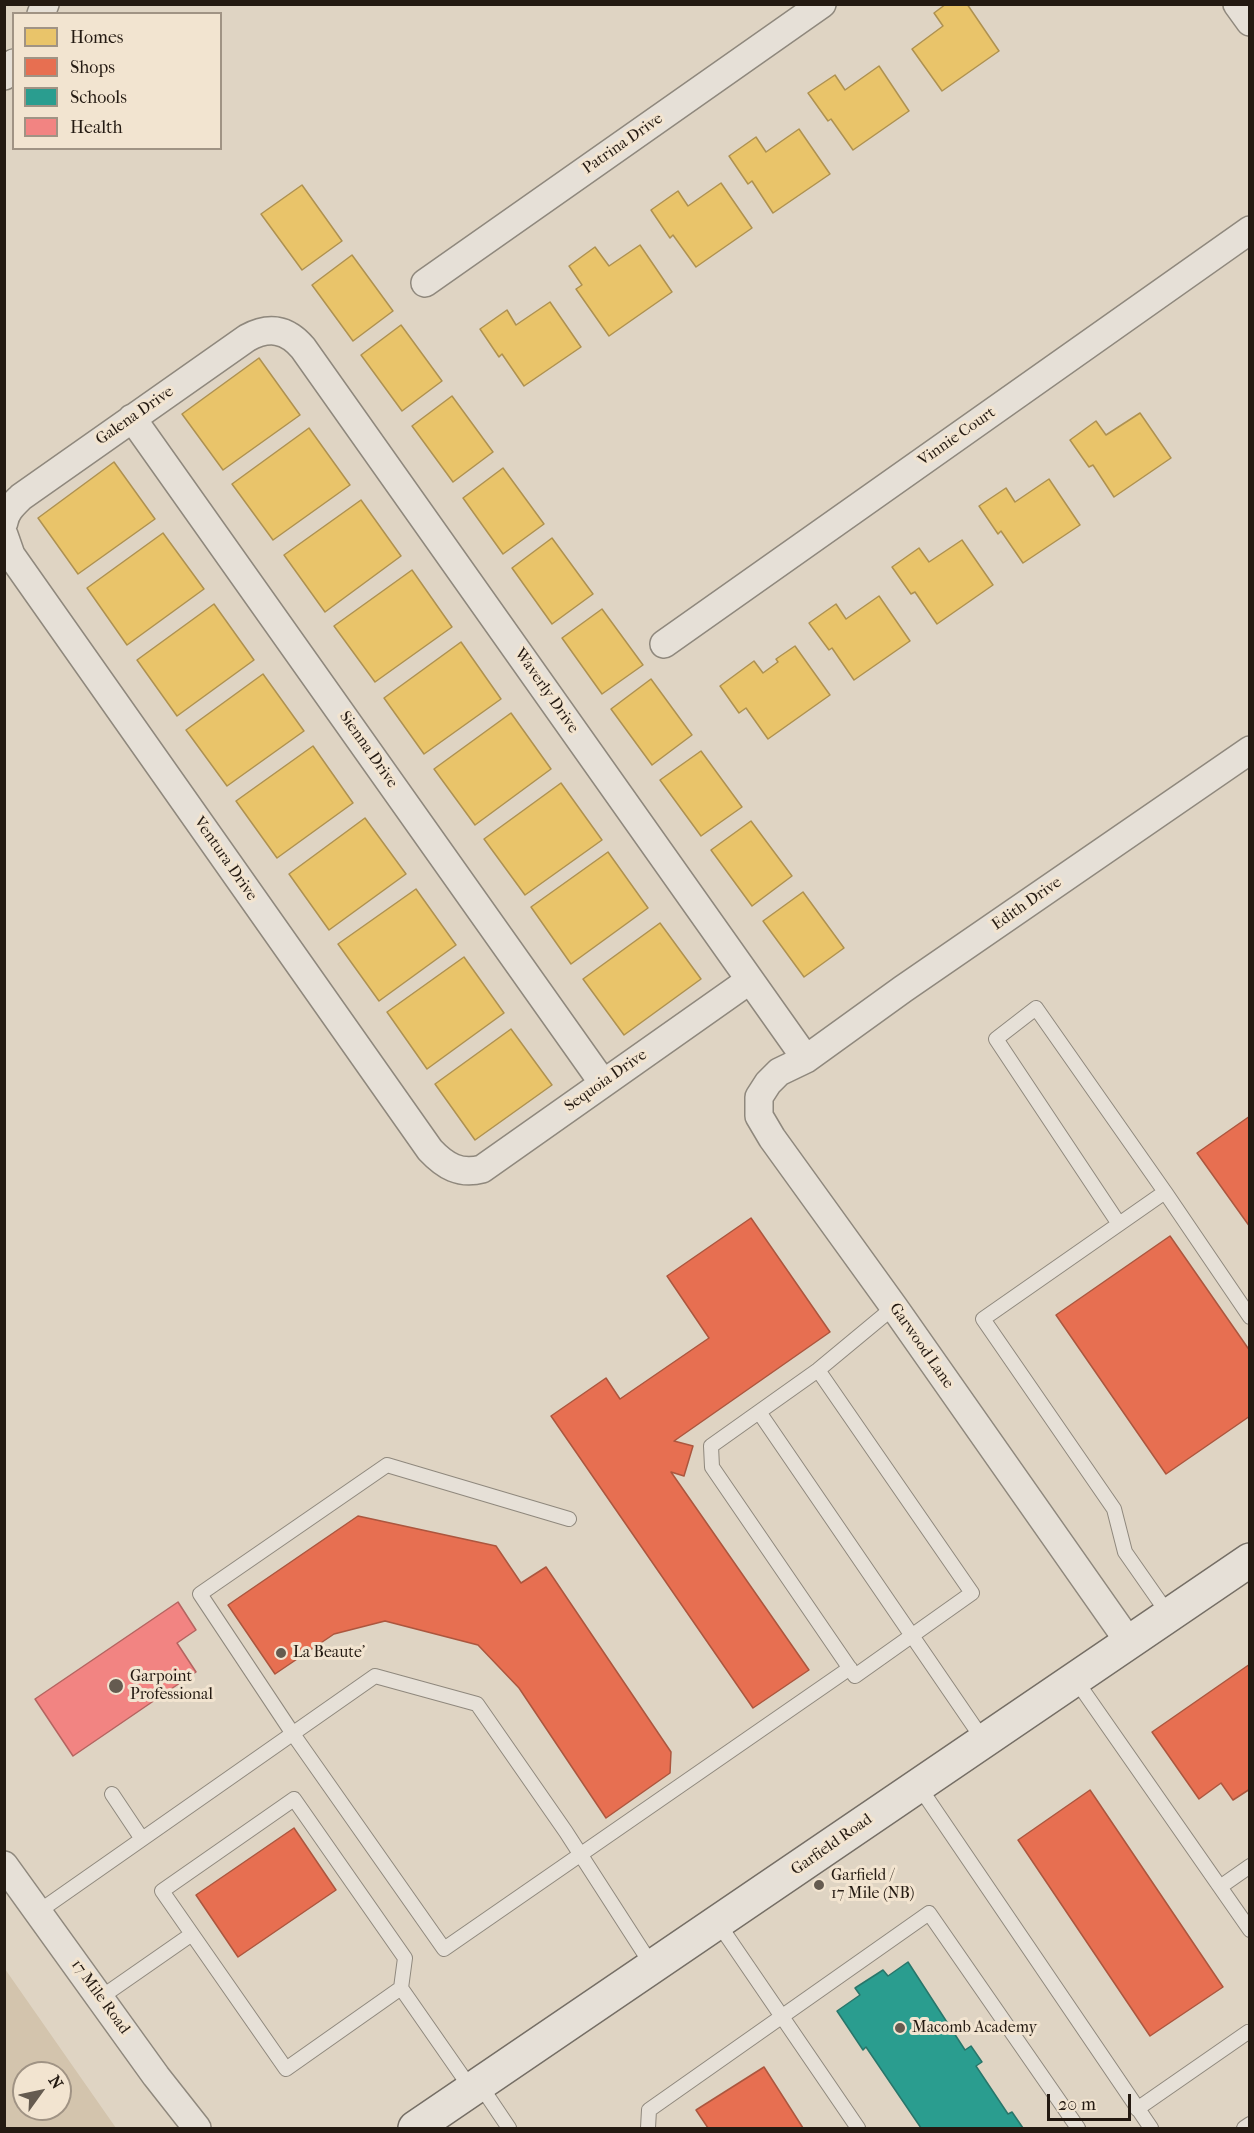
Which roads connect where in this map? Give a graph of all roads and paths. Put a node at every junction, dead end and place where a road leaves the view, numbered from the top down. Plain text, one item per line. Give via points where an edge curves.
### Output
1 (822, 4) edge
2 (1237, 4) edge
3 (1250, 22) edge
4 (1250, 230) edge
5 (424, 283) dead end
6 (280, 331) joint
7 (132, 418) junction
8 (4, 522) edge
9 (4, 536) edge
10 (664, 644) dead end
11 (1250, 750) edge
12 (750, 980) junction
13 (806, 1059) junction
14 (603, 1083) junction
15 (459, 1171) joint
16 (1165, 1192) junction
17 (1119, 1224) junction
18 (894, 1307) junction
19 (1250, 1317) edge
20 (818, 1370) junction
21 (759, 1412) junction
22 (569, 1519) dead end
23 (1250, 1560) edge
24 (1168, 1615) junction
25 (913, 1635) junction
26 (1129, 1642) junction
27 (850, 1668) junction
28 (1075, 1679) junction
29 (293, 1734) junction
30 (984, 1740) junction
31 (918, 1785) junction
32 (112, 1794) dead end
33 (142, 1839) junction
34 (581, 1856) junction
35 (4, 1865) edge
36 (1250, 1866) edge
37 (1220, 1887) junction
38 (38, 1912) junction
39 (718, 1923) junction
40 (1250, 1929) edge
41 (192, 1934) junction
42 (653, 1967) junction
43 (401, 1988) junction
44 (100, 1998) junction
45 (782, 2016) junction
46 (1250, 2034) edge
47 (476, 2088) junction
48 (1137, 2109) junction
49 (1250, 2124) edge
50 (197, 2128) edge
51 (415, 2128) edge
52 (509, 2128) edge
53 (648, 2128) edge
54 (858, 2128) edge
55 (1078, 2128) edge
56 (1151, 2128) edge
57 (1244, 2128) edge

1 - 5 street, Patrina Drive
2 - 3 street
4 - 10 street, Vinnie Court
6 - 7 street, Galena Drive via 259,332 247,338
6 - 12 street, Waverly Drive via 303,348
7 - 8 street, Galena Drive via 21,497
7 - 14 street, Sienna Drive
9 - 15 street, Ventura Drive via 11,555 430,1150 441,1162
11 - 13 street, Edith Drive
12 - 13 street, Waverly Drive
12 - 14 street, Sequoia Drive
13 - 18 street, Garwood Lane via 779,1072 768,1083 759,1097 759,1116
14 - 15 street, Sequoia Drive via 482,1168
16 - 17 lane
16 - 17 lane via 1036,1008 996,1039
16 - 19 lane
17 - 24 lane via 983,1319 1114,1509 1125,1552
18 - 20 lane
18 - 26 street, Garwood Lane
20 - 21 lane
20 - 25 lane via 972,1593
21 - 25 lane
21 - 27 lane via 711,1446 712,1467
22 - 29 lane via 387,1465 200,1594
23 - 24 main road, Garfield Road
24 - 26 main road, Garfield Road
25 - 27 lane via 855,1676
25 - 30 lane
26 - 28 main road, Garfield Road
27 - 34 lane
28 - 30 main road, Garfield Road
28 - 37 lane
29 - 33 lane
29 - 34 lane via 375,1676 477,1704
29 - 34 lane via 444,1949
30 - 31 main road, Garfield Road
31 - 39 main road, Garfield Road
31 - 48 lane
32 - 33 lane
33 - 38 lane
34 - 42 lane
35 - 38 street, 17 Mile Road
36 - 37 lane
37 - 40 lane
38 - 44 street, 17 Mile Road
39 - 42 main road, Garfield Road
39 - 45 lane
41 - 43 lane via 286,2069
41 - 43 lane via 162,1891 294,1799 405,1958
41 - 44 lane
42 - 47 main road, Garfield Road
43 - 47 lane
44 - 50 street, 17 Mile Road
45 - 53 lane via 649,2110
45 - 54 lane
45 - 55 lane via 929,1912
46 - 48 lane
47 - 51 main road, Garfield Road
47 - 52 lane
48 - 56 lane
49 - 57 lane

